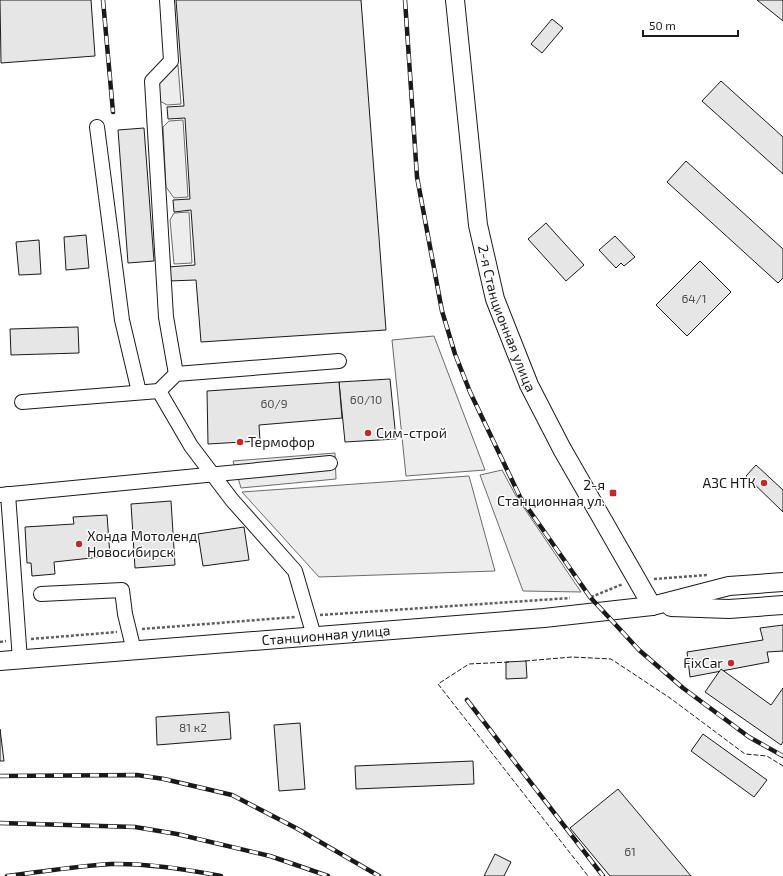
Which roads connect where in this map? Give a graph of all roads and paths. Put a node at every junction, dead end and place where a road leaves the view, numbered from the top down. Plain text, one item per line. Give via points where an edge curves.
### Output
1 (167, 0) edge
2 (455, 0) edge
3 (97, 128) dead end
4 (339, 361) dead end
5 (176, 374) junction
6 (159, 391) junction
7 (139, 392) junction
8 (22, 402) dead end
9 (330, 463) dead end
10 (214, 475) junction
11 (4, 494) edge
12 (783, 582) edge
13 (42, 594) dead end
14 (783, 605) edge
15 (652, 606) junction
16 (314, 636) junction
17 (134, 651) junction
18 (20, 660) junction
19 (0, 661) edge

1 - 5 lane via 171,61 152,81 166,317
2 - 15 main road, 2-я Станционная улица via 478,225 495,299 529,386
3 - 7 lane via 122,320
4 - 5 lane
5 - 6 lane
6 - 7 lane
6 - 10 lane via 191,446
7 - 8 lane
9 - 10 lane
10 - 11 lane
10 - 16 lane via 232,500 295,571
11 - 18 lane
12 - 15 main road, Станционная улица via 729,586
13 - 17 lane via 122,590
14 - 15 main road, Станционная улица via 728,609
15 - 16 main road, Станционная улица via 544,618
16 - 17 main road, Станционная улица
17 - 18 main road, Станционная улица
18 - 19 main road, Станционная улица

